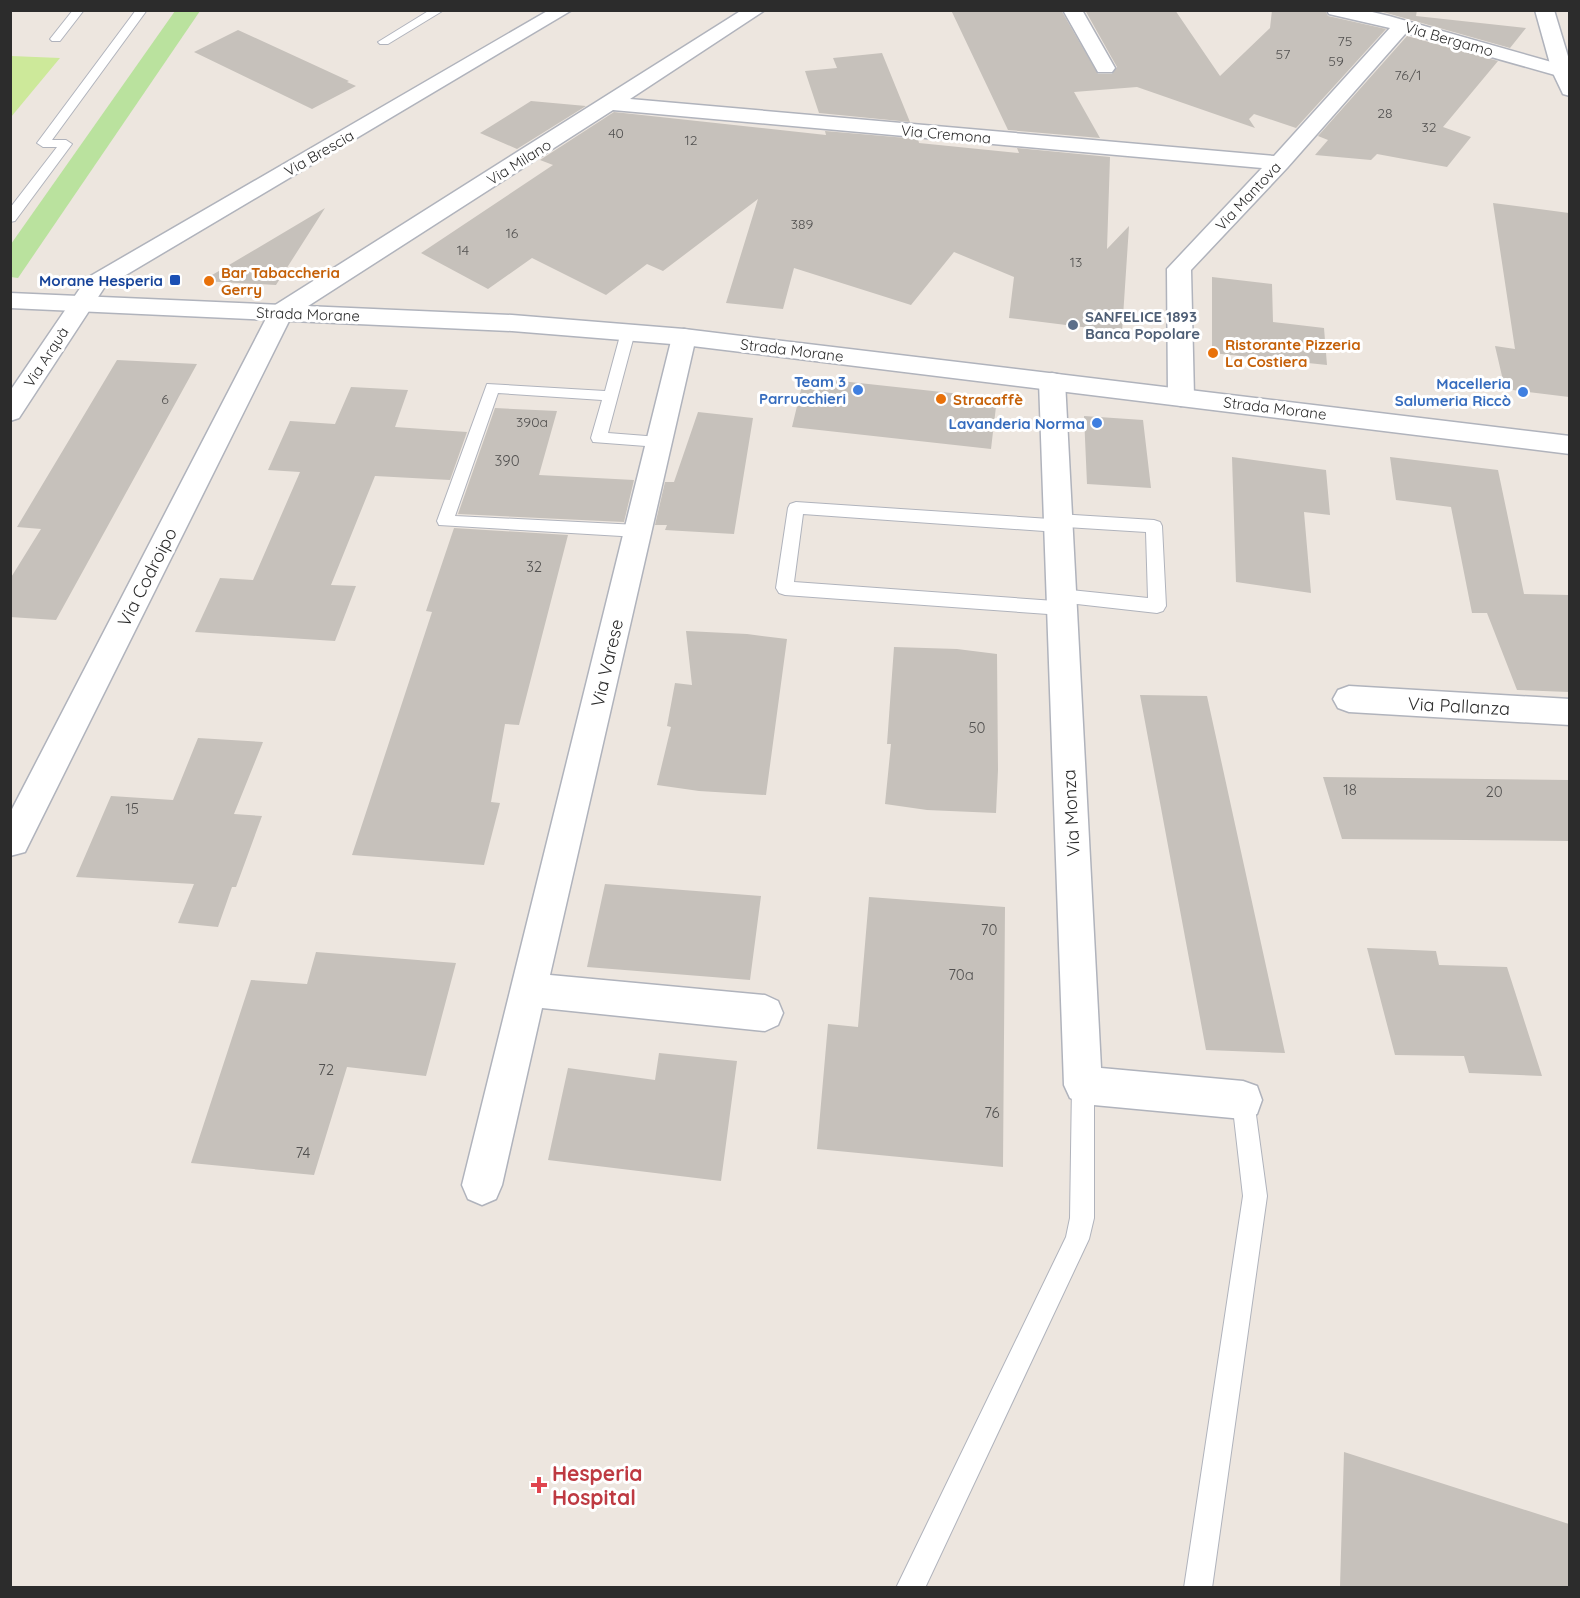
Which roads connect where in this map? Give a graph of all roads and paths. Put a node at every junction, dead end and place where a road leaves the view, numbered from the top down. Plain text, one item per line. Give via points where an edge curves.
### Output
1 (79, 10) edge
2 (142, 10) edge
3 (439, 10) edge
4 (756, 10) edge
5 (1072, 10) edge
6 (1336, 10) edge
7 (1544, 10) edge
8 (555, 12) edge
9 (1402, 26) junction
10 (56, 39) dead end
11 (384, 42) dead end
12 (1105, 68) dead end
13 (1562, 71) junction
14 (1569, 90) edge
15 (613, 104) junction
16 (1279, 164) junction
17 (10, 218) edge
18 (10, 300) edge
19 (82, 302) junction
20 (281, 312) junction
21 (628, 332) junction
22 (684, 337) junction
23 (1052, 381) junction
24 (611, 396) junction
25 (1181, 397) junction
26 (10, 412) edge
27 (659, 442) junction
28 (1569, 445) edge
29 (1058, 523) junction
30 (638, 531) junction
31 (1062, 602) junction
32 (1349, 699) dead end
33 (1569, 712) edge
34 (13, 842) dead end
35 (530, 990) junction
36 (765, 1013) dead end
37 (1083, 1085) junction
38 (1243, 1100) joint
39 (482, 1185) dead end
40 (910, 1587) edge
41 (1198, 1587) edge

1 - 10 lane
2 - 17 lane via 43,143 66,144
3 - 11 lane
4 - 15 street, Via Milano
5 - 12 street
6 - 9 street, Via Bergamo
7 - 13 street
8 - 19 street, Via Brescia via 95,283
9 - 13 street, Via Bergamo
9 - 16 street, Via Mantova
13 - 14 street
15 - 16 street, Via Cremona
15 - 20 street, Via Milano
16 - 25 street, Via Mantova via 1179,269
18 - 19 street, Strada Morane
19 - 20 street, Strada Morane
19 - 26 street, Via Arquà
20 - 21 street, Strada Morane
20 - 34 street, Via Codroipo
21 - 22 street, Strada Morane
21 - 24 lane
22 - 23 street, Strada Morane
22 - 27 street, Via Varese
23 - 25 street, Strada Morane
23 - 29 street, Via Monza
24 - 27 lane via 599,438
24 - 30 lane via 492,388 445,521
25 - 28 street, Strada Morane
27 - 30 street, Via Varese
29 - 31 street, Via Monza
29 - 31 lane via 1154,526 1157,606
29 - 31 lane via 796,508 786,588
30 - 35 street, Via Varese
31 - 37 street, Via Monza
32 - 33 street, Via Pallanza
35 - 36 street
35 - 39 street, Via Varese
37 - 38 street
37 - 40 lane via 1082,1218 1077,1239
38 - 41 lane via 1255,1196

